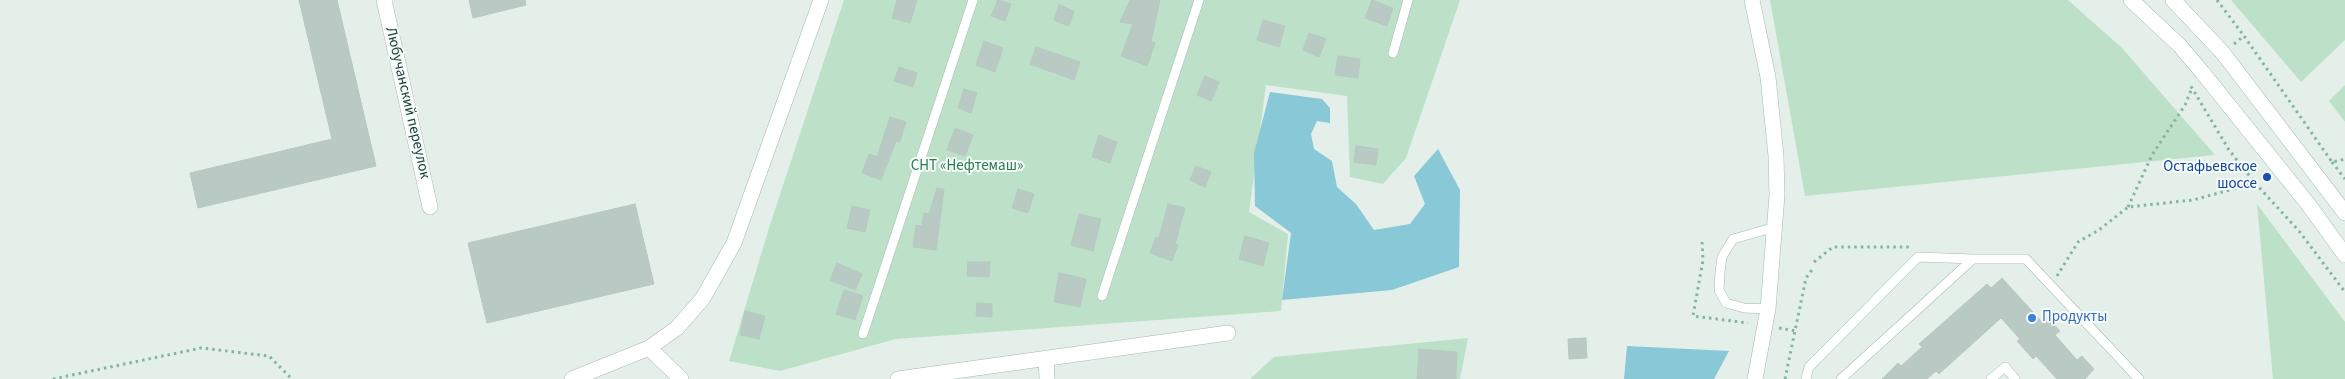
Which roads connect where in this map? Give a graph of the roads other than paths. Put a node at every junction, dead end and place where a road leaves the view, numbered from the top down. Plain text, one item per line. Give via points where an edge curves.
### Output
1 (384, 0) edge
2 (821, 0) edge
3 (972, 0) edge
4 (1199, 0) edge
5 (1408, 0) edge
6 (1752, 0) edge
7 (2131, 0) edge
8 (2173, 0) edge
9 (1392, 52) dead end
10 (430, 207) dead end
11 (2345, 213) edge
12 (1776, 227) junction
13 (2345, 255) edge
14 (1973, 259) junction
15 (1102, 296) dead end
16 (1768, 309) junction
17 (1228, 333) dead end
18 (863, 334) dead end
19 (649, 348) junction
20 (1046, 358) junction
21 (935, 376) edge
22 (572, 379) edge
23 (682, 379) edge
24 (898, 379) edge
25 (1047, 379) edge
26 (1756, 379) edge
27 (1806, 379) edge
28 (1841, 379) edge
29 (1992, 379) edge
30 (2016, 379) edge
31 (2139, 379) edge

1 - 10 street, Любучанский переулок
2 - 19 street via 724,264 690,315
3 - 18 lane
4 - 15 lane
5 - 9 lane
6 - 12 street via 1768,77 1776,156
7 - 13 street via 2180,46 2202,72
8 - 11 street via 2223,53
12 - 16 street
12 - 16 lane via 1733,239 1722,257 1719,290 1726,303
14 - 27 lane via 1918,257 1809,367
14 - 28 lane
14 - 31 lane via 2026,259
16 - 26 street
17 - 20 street
19 - 22 street
19 - 23 street
20 - 21 street
20 - 25 street
21 - 24 street
29 - 30 lane via 2004,367

